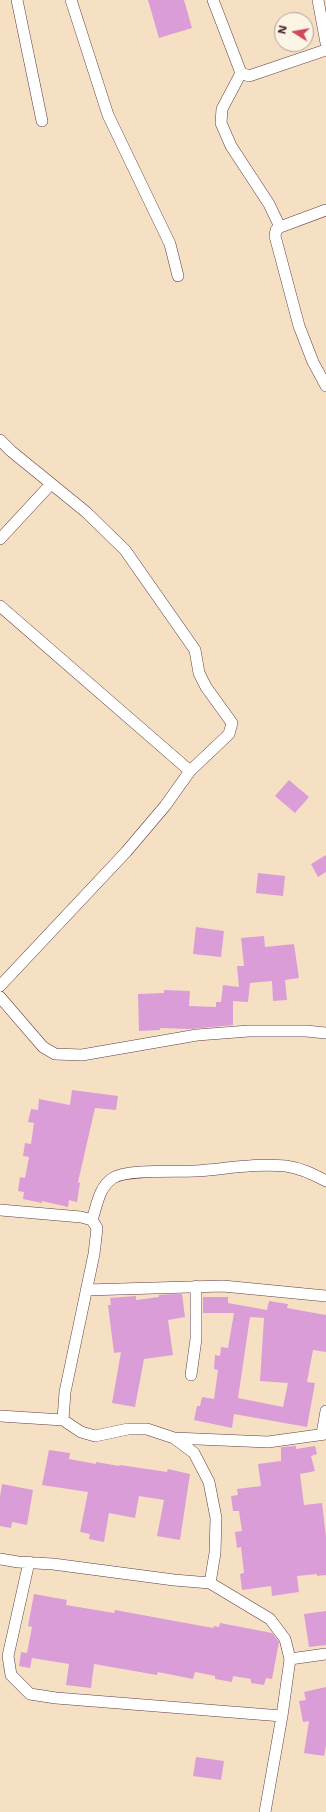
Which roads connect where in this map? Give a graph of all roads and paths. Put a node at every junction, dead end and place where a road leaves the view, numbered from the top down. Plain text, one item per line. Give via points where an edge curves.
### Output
1 (18, 0) edge
2 (71, 0) edge
3 (213, 0) edge
4 (318, 0) edge
5 (326, 43) edge
6 (326, 50) edge
7 (241, 73) junction
8 (42, 121) dead end
9 (326, 210) edge
10 (280, 227) junction
11 (178, 276) dead end
12 (326, 386) edge
13 (0, 440) edge
14 (51, 484) junction
15 (0, 539) edge
16 (0, 606) edge
17 (190, 771) junction
18 (0, 986) edge
19 (0, 997) edge
20 (326, 1033) edge
21 (326, 1181) edge
22 (0, 1210) edge
23 (92, 1220) junction
24 (196, 1286) junction
25 (86, 1290) junction
26 (326, 1296) edge
27 (191, 1375) dead end
28 (326, 1411) edge
29 (0, 1416) edge
30 (63, 1420) junction
31 (324, 1434) edge
32 (174, 1438) junction
33 (0, 1559) edge
34 (29, 1562) junction
35 (210, 1583) junction
36 (326, 1654) edge
37 (290, 1659) junction
38 (282, 1716) junction
39 (265, 1812) edge

1 - 8 street
2 - 11 street via 108,115 170,244
3 - 7 street
4 - 5 street
6 - 7 street via 249,76
7 - 10 street via 222,109 221,123 231,146 269,204
9 - 10 street
10 - 12 street via 276,230 275,236 299,326 313,362
13 - 14 street
14 - 15 street
14 - 17 street via 86,512 126,550 195,650 199,673 206,687 232,723 224,740
16 - 17 street
17 - 18 street via 165,806 126,852
19 - 20 street via 43,1048 55,1054 82,1055 197,1034 249,1031
21 - 23 street via 301,1169 285,1166 133,1173 114,1177 103,1187
22 - 23 street
23 - 25 street via 97,1228
24 - 25 street
24 - 26 street via 223,1286
24 - 27 street via 196,1339
25 - 30 street via 65,1392
28 - 31 street
29 - 30 street
30 - 32 street via 81,1432 95,1436 128,1429 148,1429
31 - 32 street via 268,1442
32 - 35 street via 194,1453 209,1482 216,1518 215,1553
33 - 34 street
34 - 35 street
34 - 38 street via 8,1656 11,1675 30,1694
35 - 37 street via 270,1619 285,1640
36 - 37 street
37 - 38 street
38 - 39 street

